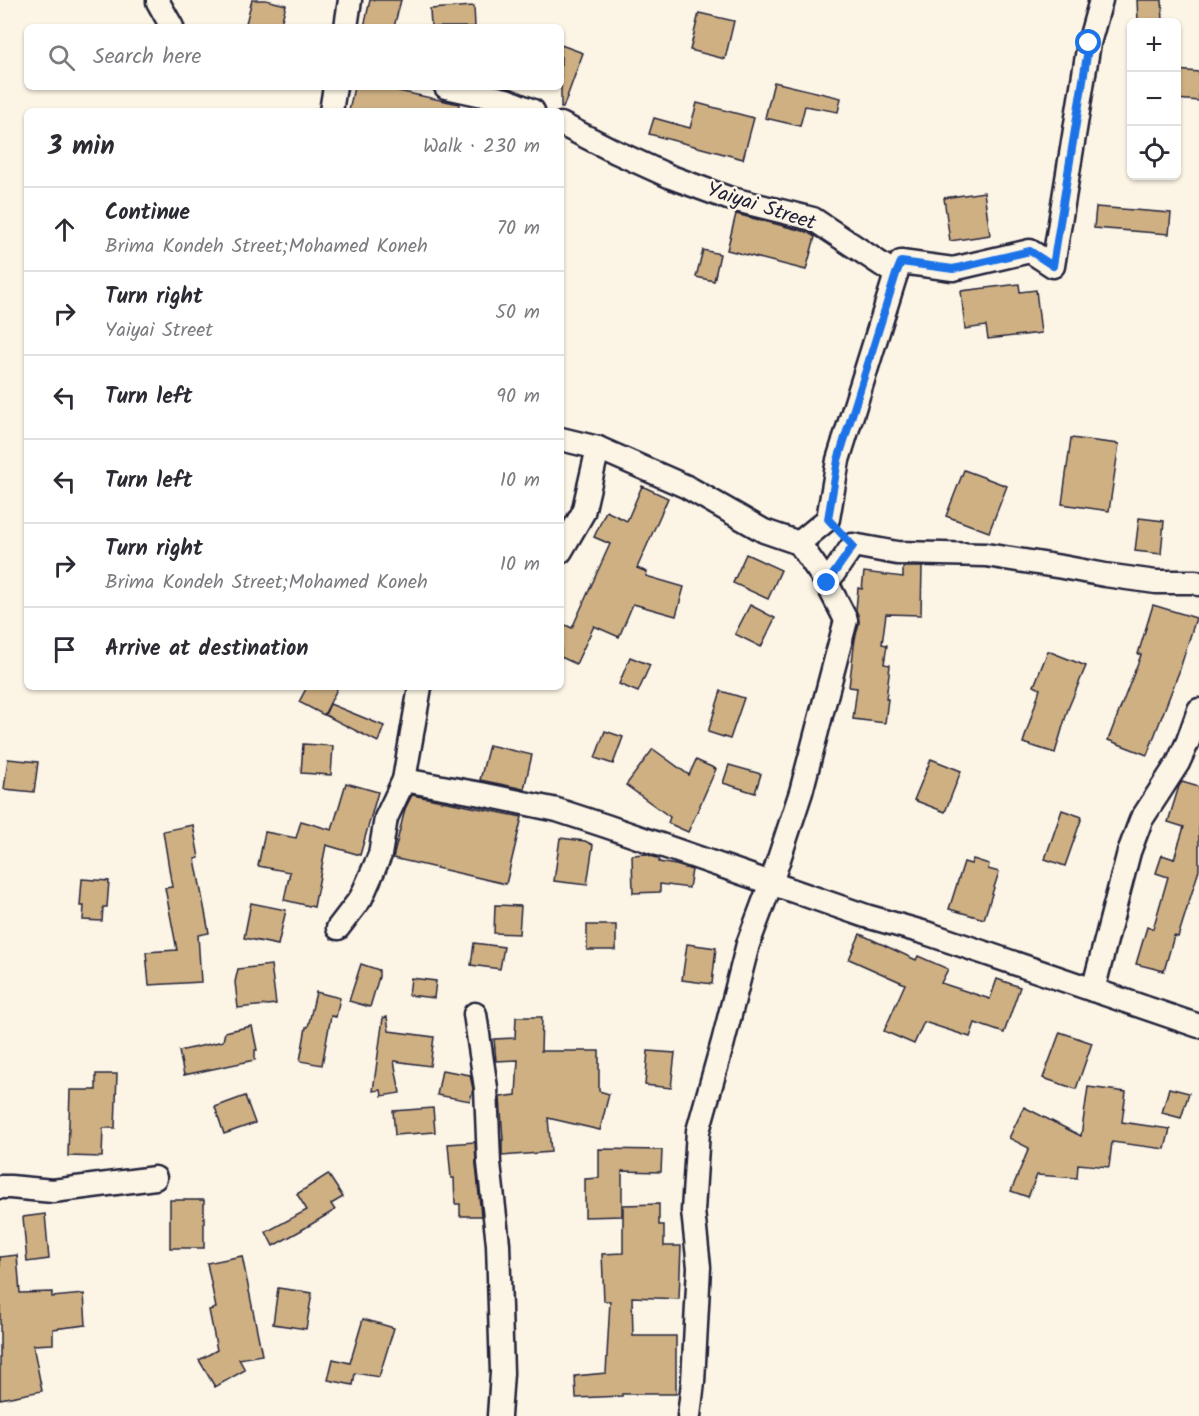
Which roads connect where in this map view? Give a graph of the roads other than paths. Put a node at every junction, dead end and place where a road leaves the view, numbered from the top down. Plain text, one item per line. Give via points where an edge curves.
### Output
1 (158, 0) edge
2 (350, 0) edge
3 (1101, 0) edge
4 (170, 24) edge
5 (346, 24) edge
6 (334, 90) edge
7 (460, 90) edge
8 (332, 108) edge
9 (526, 108) edge
10 (564, 126) edge
11 (896, 274) junction
12 (564, 440) edge
13 (598, 448) junction
14 (828, 519) junction
15 (800, 543) junction
16 (564, 546) edge
17 (853, 546) junction
18 (827, 583) junction
19 (1199, 584) edge
20 (419, 690) edge
21 (1199, 710) edge
22 (404, 780) junction
23 (771, 883) junction
24 (338, 928) dead end
25 (1093, 990) junction
26 (475, 1014) dead end
27 (1199, 1026) edge
28 (155, 1178) dead end
29 (0, 1187) edge
30 (499, 1416) edge
31 (689, 1416) edge

1 - 4 street
2 - 5 street
3 - 11 street via 1089,43 1053,266 1030,251 953,269 901,262
6 - 8 street
7 - 9 street
10 - 11 street, Yaiyai Street via 671,177 728,198 813,219
11 - 14 street via 838,460
12 - 13 street
13 - 15 street via 687,487 764,531
13 - 16 street via 583,513
14 - 15 street
14 - 17 street
15 - 18 street
17 - 18 street
17 - 19 street via 897,553 987,555 1116,577
18 - 23 street via 846,620 801,792
20 - 22 street
21 - 25 street via 1178,763 1141,820
22 - 23 street via 558,810
22 - 24 street via 386,818 380,855 361,898
23 - 25 street
23 - 31 street via 748,944 698,1131 693,1211 699,1267
25 - 27 street
26 - 30 street via 486,1088 498,1244
28 - 29 street via 53,1191

